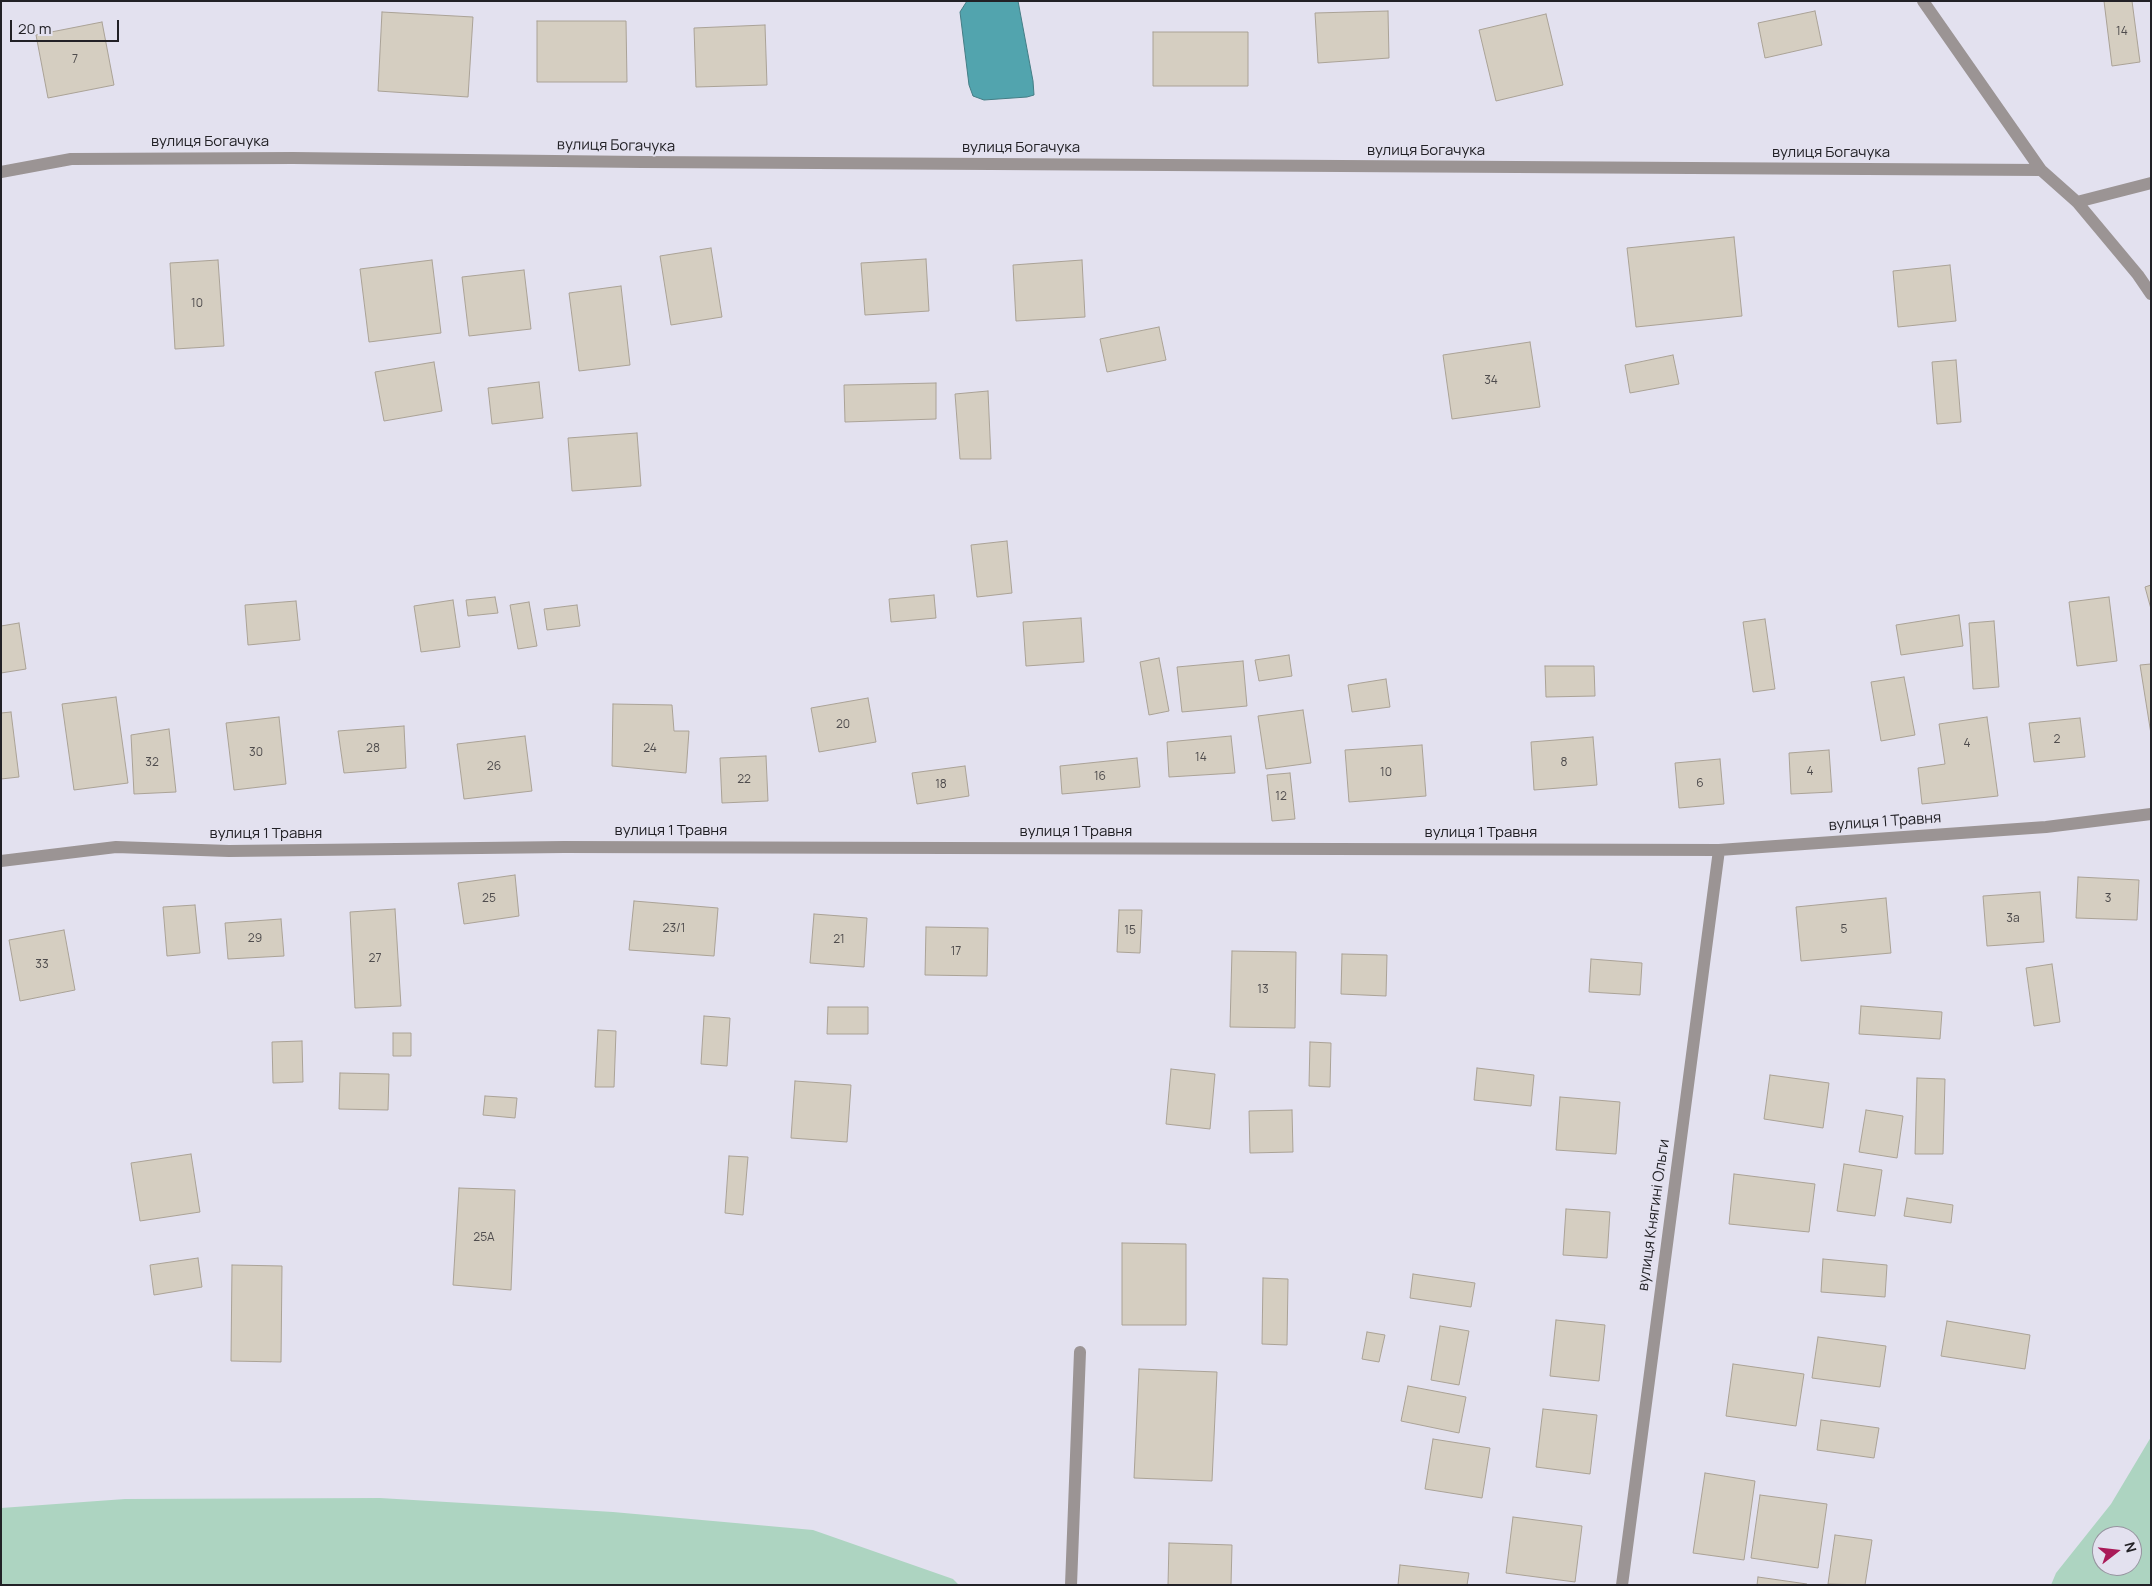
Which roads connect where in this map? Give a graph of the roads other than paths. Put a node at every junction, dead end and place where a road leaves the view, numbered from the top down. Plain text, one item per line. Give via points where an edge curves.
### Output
1 (1923, 1) edge
2 (2041, 170) junction
3 (1, 172) edge
4 (2151, 184) edge
5 (2077, 202) junction
6 (2151, 294) edge
7 (2151, 814) edge
8 (1719, 850) junction
9 (1, 861) edge
10 (1080, 1352) dead end
11 (1071, 1585) edge
12 (1622, 1585) edge

1 - 2 street
2 - 3 street, вулиця Богачука via 293,158 71,159
2 - 5 street
4 - 5 street
5 - 6 street
7 - 8 street, вулиця 1 Травня via 2046,827
8 - 9 street, вулиця 1 Травня via 564,846 229,851 116,847
8 - 12 street, вулиця Княгині Ольги
10 - 11 street

